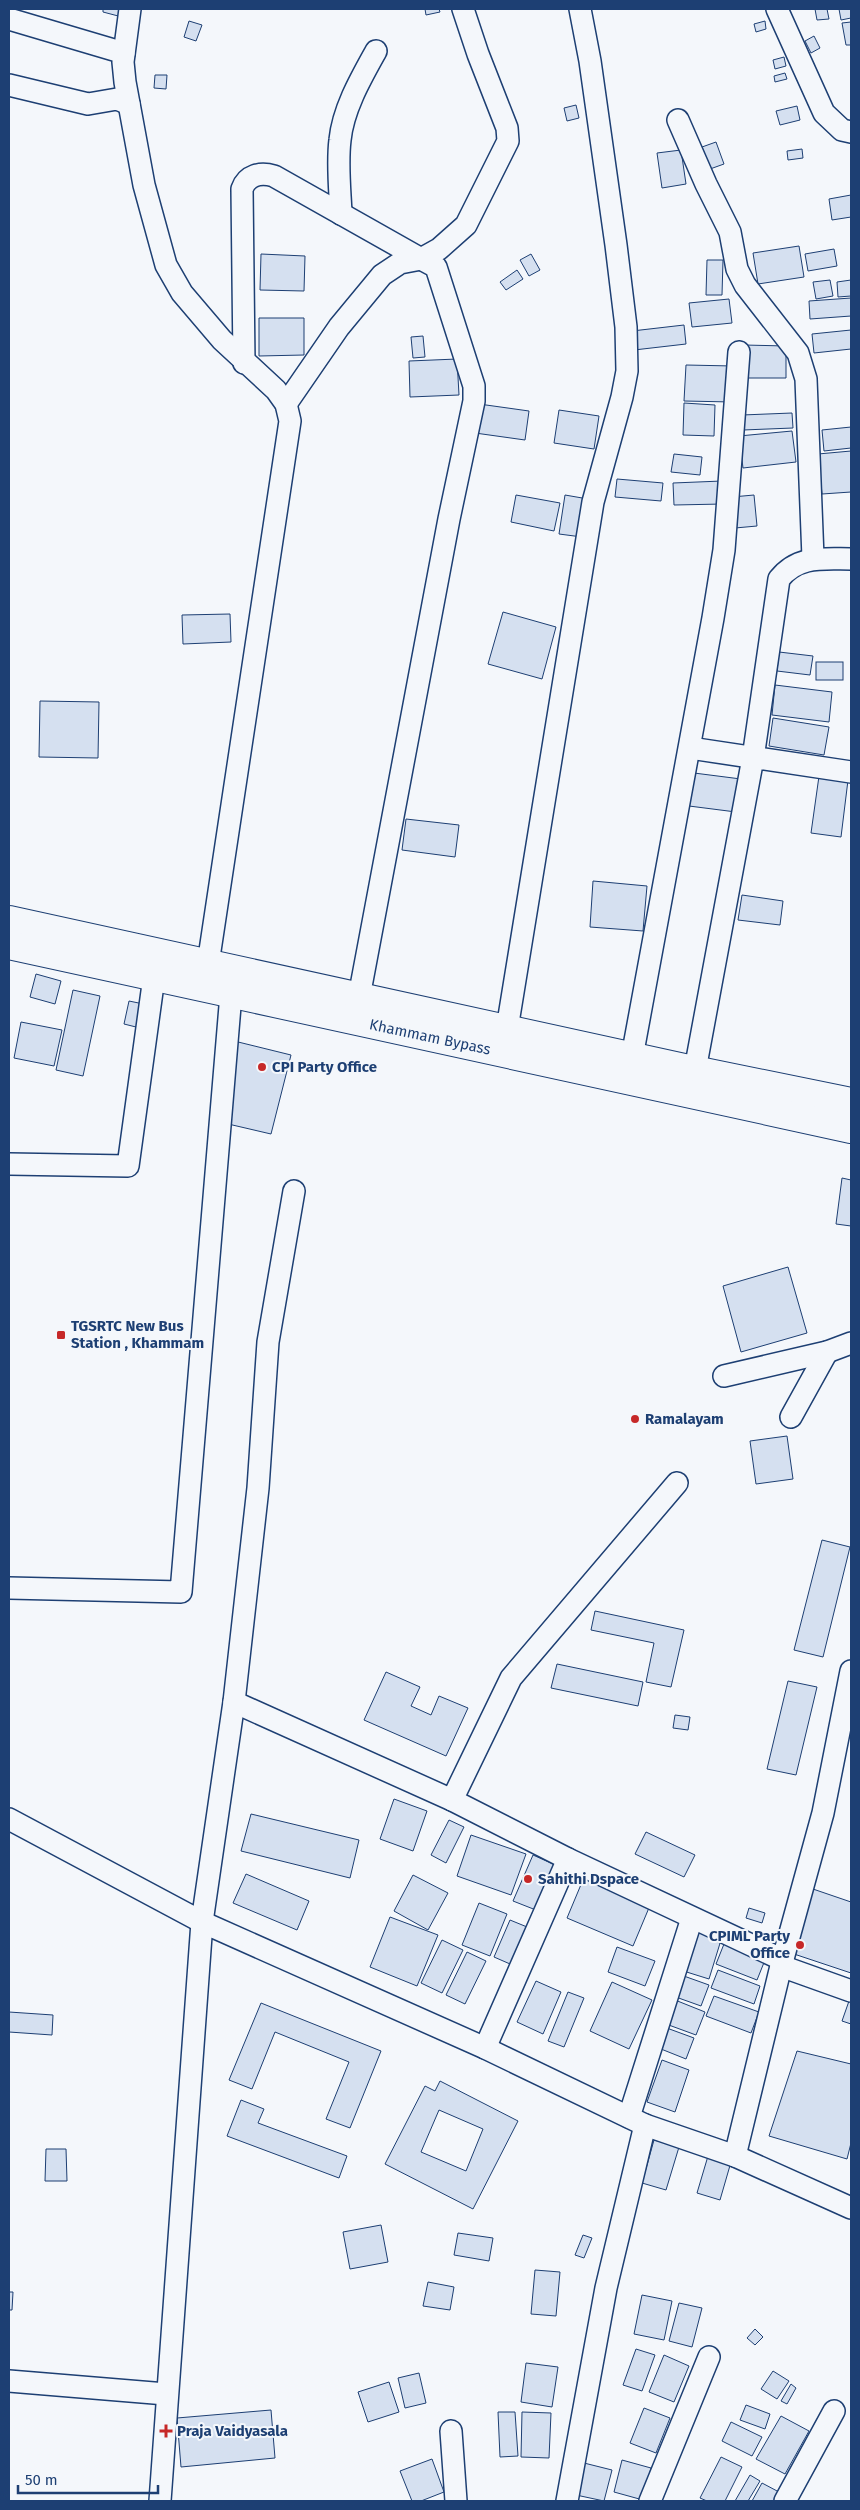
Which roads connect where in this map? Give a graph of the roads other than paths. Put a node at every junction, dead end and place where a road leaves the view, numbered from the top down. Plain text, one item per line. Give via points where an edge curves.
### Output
1 (130, 9) edge
2 (464, 9) edge
3 (580, 9) edge
4 (777, 9) edge
5 (9, 19) edge
6 (376, 51) dead end
7 (124, 53) junction
8 (9, 85) edge
9 (129, 104) junction
10 (678, 120) dead end
11 (851, 132) edge
12 (341, 214) junction
13 (421, 259) junction
14 (739, 352) dead end
15 (244, 362) junction
16 (286, 404) junction
17 (813, 558) junction
18 (851, 559) edge
19 (690, 748) junction
20 (753, 758) junction
21 (851, 772) edge
22 (9, 920) edge
23 (9, 945) edge
24 (208, 964) junction
25 (154, 977) junction
26 (231, 994) junction
27 (348, 1002) junction
28 (507, 1029) junction
29 (632, 1056) junction
30 (696, 1070) junction
31 (851, 1102) edge
32 (851, 1129) edge
33 (9, 1164) edge
34 (294, 1191) dead end
35 (851, 1343) edge
36 (827, 1352) junction
37 (724, 1376) dead end
38 (791, 1417) dead end
39 (677, 1483) dead end
40 (9, 1588) edge
41 (851, 1671) edge
42 (234, 1702) junction
43 (452, 1800) junction
44 (9, 1818) edge
45 (568, 1859) junction
46 (692, 1918) junction
47 (202, 1922) junction
48 (782, 1963) junction
49 (851, 1991) edge
50 (485, 2048) junction
51 (637, 2121) junction
52 (734, 2156) junction
53 (851, 2208) edge
54 (709, 2357) dead end
55 (9, 2381) edge
56 (166, 2394) junction
57 (834, 2412) dead end
58 (451, 2432) dead end
59 (160, 2501) edge
60 (456, 2501) edge
61 (567, 2501) edge
62 (650, 2501) edge
63 (785, 2501) edge

1 - 7 street
2 - 13 street via 508,128 508,141 466,225 439,249
3 - 28 street via 618,263 626,327 627,371 593,502
4 - 11 street via 824,113 842,130
5 - 7 street
6 - 12 street via 359,84 342,131
7 - 9 street
8 - 9 street via 88,104 117,99
9 - 15 street via 144,185 166,264 182,292
10 - 17 street via 730,232 737,269 745,285 798,353 806,379
12 - 13 street
12 - 15 street via 274,176 253,175 244,182
13 - 16 street via 400,263 382,275 339,327
13 - 27 street via 436,267 474,386 474,401
14 - 19 street via 724,550
15 - 16 street via 276,390
16 - 24 street via 290,421
17 - 18 street
17 - 20 street via 795,564 779,579
19 - 20 street
19 - 29 street
20 - 21 street
20 - 30 street
22 - 24 highway, Khammam Bypass
23 - 25 highway, Khammam Bypass
24 - 27 highway, Khammam Bypass
25 - 26 highway, Khammam Bypass
25 - 33 street via 128,1166
26 - 27 highway, Khammam Bypass
26 - 40 street via 181,1592
27 - 28 highway, Khammam Bypass
27 - 32 highway, Khammam Bypass
28 - 29 highway, Khammam Bypass
29 - 30 highway, Khammam Bypass
30 - 31 highway, Khammam Bypass
34 - 42 street via 268,1342 258,1488
35 - 36 street
36 - 37 street
36 - 38 street
39 - 43 street via 511,1678
41 - 48 street via 823,1813
42 - 43 street
42 - 47 street
43 - 45 street
44 - 47 street
45 - 46 street
45 - 50 street
46 - 48 street
46 - 51 street
47 - 50 street
47 - 56 street
48 - 49 street
48 - 52 street
50 - 51 street
51 - 52 street
51 - 61 street
52 - 53 street
54 - 62 street
55 - 56 street
56 - 59 street
57 - 63 street
58 - 60 street

